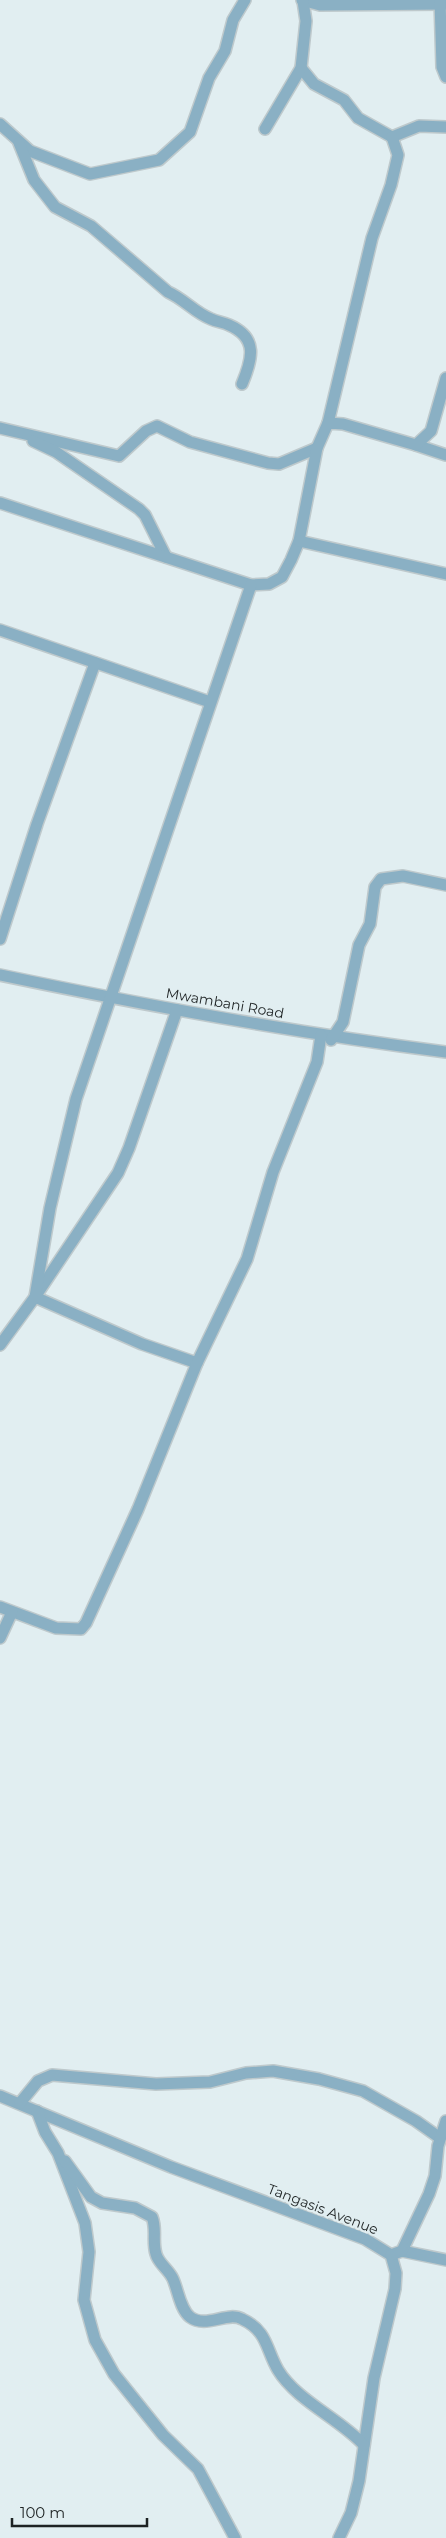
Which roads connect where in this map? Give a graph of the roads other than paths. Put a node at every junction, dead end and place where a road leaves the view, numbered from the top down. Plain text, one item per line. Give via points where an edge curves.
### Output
1 (245, 0) edge
2 (302, 0) edge
3 (442, 3) edge
4 (301, 68) junction
5 (446, 77) edge
6 (0, 124) edge
7 (446, 127) edge
8 (265, 129) dead end
9 (392, 137) junction
10 (18, 142) junction
11 (446, 378) edge
12 (242, 384) dead end
13 (0, 420) edge
14 (328, 423) junction
15 (0, 428) edge
16 (14, 432) junction
17 (416, 445) junction
18 (317, 448) junction
19 (446, 456) edge
20 (0, 503) edge
21 (299, 541) junction
22 (166, 557) junction
23 (446, 574) edge
24 (251, 584) junction
25 (0, 630) edge
26 (95, 663) junction
27 (210, 702) junction
28 (446, 885) edge
29 (0, 939) edge
30 (0, 975) edge
31 (112, 999) junction
32 (176, 1010) junction
33 (321, 1035) junction
34 (335, 1036) junction
35 (446, 1052) edge
36 (319, 1053) junction
37 (35, 1297) junction
38 (0, 1345) edge
39 (197, 1363) junction
40 (0, 1607) edge
41 (12, 1612) junction
42 (0, 1638) edge
43 (0, 2096) edge
44 (20, 2103) junction
45 (36, 2112) junction
46 (446, 2121) edge
47 (441, 2145) edge
48 (58, 2153) junction
49 (397, 2253) junction
50 (446, 2260) edge
51 (364, 2445) junction
52 (342, 2536) edge
53 (236, 2538) edge

1 - 10 street via 233,20 224,51 209,78 190,132 159,160 90,174 30,151
2 - 3 street via 320,4
2 - 4 street via 306,22
3 - 5 street via 442,67
4 - 8 street
4 - 9 street via 314,84 344,100 358,118
6 - 10 street
7 - 9 street via 419,126
9 - 14 street via 398,155 372,238
10 - 12 street via 34,180 55,207 91,226 168,292 182,298 210,319 237,329 247,339 251,362
11 - 17 street via 431,430
13 - 16 street
14 - 17 street
14 - 18 street
15 - 16 street
16 - 18 street via 119,456 146,431 157,426 190,442 268,463 279,464
16 - 22 street via 56,452 139,509
17 - 19 street
18 - 21 street
20 - 22 street
21 - 23 street
21 - 24 street via 282,577 269,584
22 - 24 street
24 - 27 street
25 - 26 street
26 - 27 street
26 - 29 street
27 - 31 street
28 - 34 street via 403,876 381,879 375,887 370,924 359,945 343,1022
30 - 31 street, Mwambani Road
31 - 32 street, Mwambani Road
31 - 37 street via 76,1099 50,1208
32 - 33 street, Mwambani Road
32 - 37 street via 130,1148 118,1173
33 - 34 street, Mwambani Road
33 - 36 street
34 - 35 street, Mwambani Road
34 - 36 street
36 - 39 street via 273,1172 247,1259
37 - 38 street
37 - 39 street via 142,1344
39 - 41 street via 138,1509 86,1623 81,1629 56,1628
40 - 41 street
41 - 42 street
43 - 44 street, Tangasis Avenue
44 - 45 street, Tangasis Avenue
44 - 47 street via 38,2081 52,2076 156,2084 210,2082 246,2073 273,2071 363,2091 416,2121
45 - 48 street
45 - 49 street, Tangasis Avenue
46 - 47 street
47 - 49 street via 429,2194
48 - 51 street via 92,2197 135,2208 152,2217 156,2254 168,2270 190,2317 208,2321 240,2317 269,2345 278,2370 291,2385 328,2417 345,2426
48 - 53 street via 85,2223 88,2252 84,2300 95,2340 114,2374 164,2435 198,2469
49 - 50 street
49 - 51 street via 394,2290 374,2378
51 - 52 street via 359,2481

